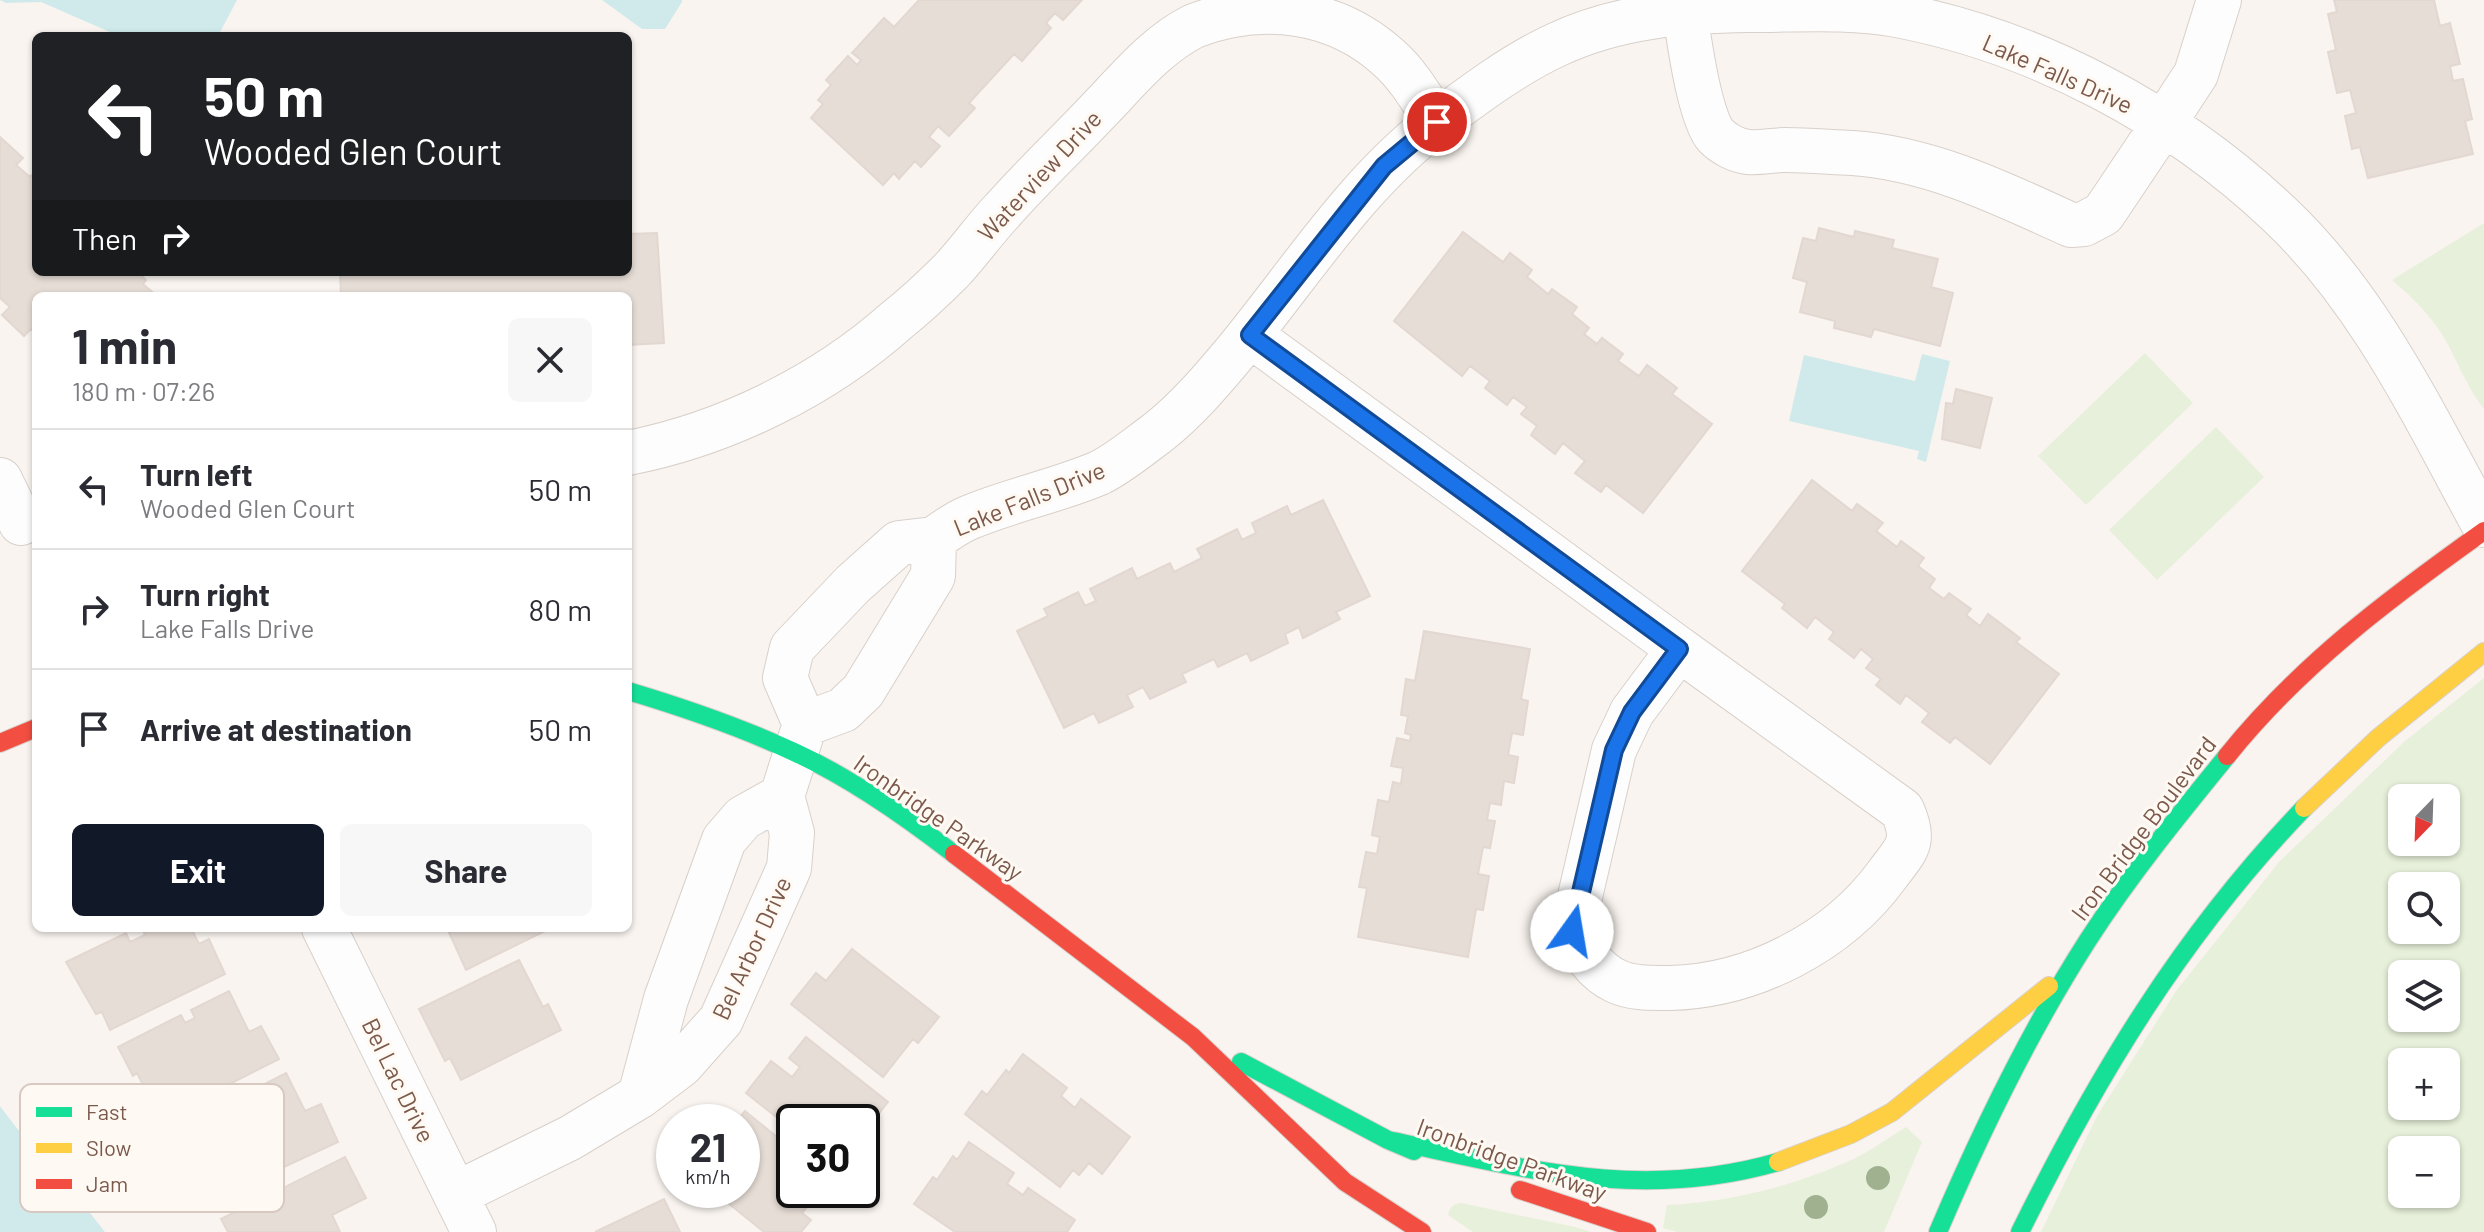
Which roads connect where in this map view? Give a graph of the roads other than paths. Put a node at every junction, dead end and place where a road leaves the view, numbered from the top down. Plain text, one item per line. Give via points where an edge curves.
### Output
1 (2219, 0) edge
2 (1686, 6) edge
3 (1437, 122) junction
4 (2164, 123) junction
5 (1250, 335) junction
6 (632, 452) edge
7 (0, 480) edge
8 (19, 524) edge
9 (2484, 528) edge
10 (934, 539) junction
11 (1679, 649) junction
12 (2484, 652) edge
13 (632, 692) edge
14 (32, 730) edge
15 (801, 739) junction
16 (0, 743) edge
17 (782, 796) junction
18 (326, 932) edge
19 (2069, 969) junction
20 (1193, 1037) junction
21 (640, 1096) junction
22 (1388, 1140) junction
23 (465, 1213) edge
24 (1422, 1232) edge
25 (1647, 1232) edge
26 (1938, 1232) edge
27 (2020, 1232) edge

1 - 4 street via 2196,74
2 - 3 street, Lake Falls Drive via 1558,44
2 - 4 street, Lake Falls Drive via 1896,15 1974,35 2043,61
2 - 4 street via 1708,124 1730,146 1747,152 1856,153 1926,166 2071,225 2103,214
3 - 5 street, Lake Falls Drive via 1384,166
3 - 6 street, Waterview Drive via 1391,60 1350,29 1319,15 1277,8 1235,12 1194,26 1159,49 1002,210 952,270 895,323 832,369 765,407
4 - 9 street, Lake Falls Drive via 2281,215 2337,277 2377,331
5 - 10 street, Lake Falls Drive via 1159,431 1103,472 963,519
5 - 11 street
7 - 8 street
9 - 19 street, Iron Bridge Boulevard via 2392,596 2271,703 2171,824
10 - 15 street, Lake Falls Drive via 933,576 863,691
10 - 15 street via 899,543 792,648 785,678
11 - 11 street via 1902,810 1910,827 1908,846 1877,889 1838,927 1793,955 1743,976 1691,987 1642,988 1615,980 1589,960 1572,931 1614,750 1632,712
12 - 27 street via 2358,756 2223,900 2144,1009 2075,1123
13 - 15 street, Ironbridge Parkway
14 - 16 street
15 - 17 street
15 - 20 street, Ironbridge Parkway
17 - 21 street via 743,818 724,840 666,999
17 - 21 street, Bel Arbor Drive via 792,833 789,868 721,1020 681,1065
18 - 23 street, Bel Lac Drive
19 - 22 street via 1889,1114 1831,1145 1771,1166 1708,1178 1632,1181 1574,1177
19 - 26 street, Iron Bridge Boulevard via 2012,1074
20 - 22 street, Ironbridge Parkway
20 - 24 street, Ironbridge Parkway via 1345,1182
21 - 23 street, Bel Arbor Drive
22 - 25 street, Ironbridge Parkway via 1461,1171

